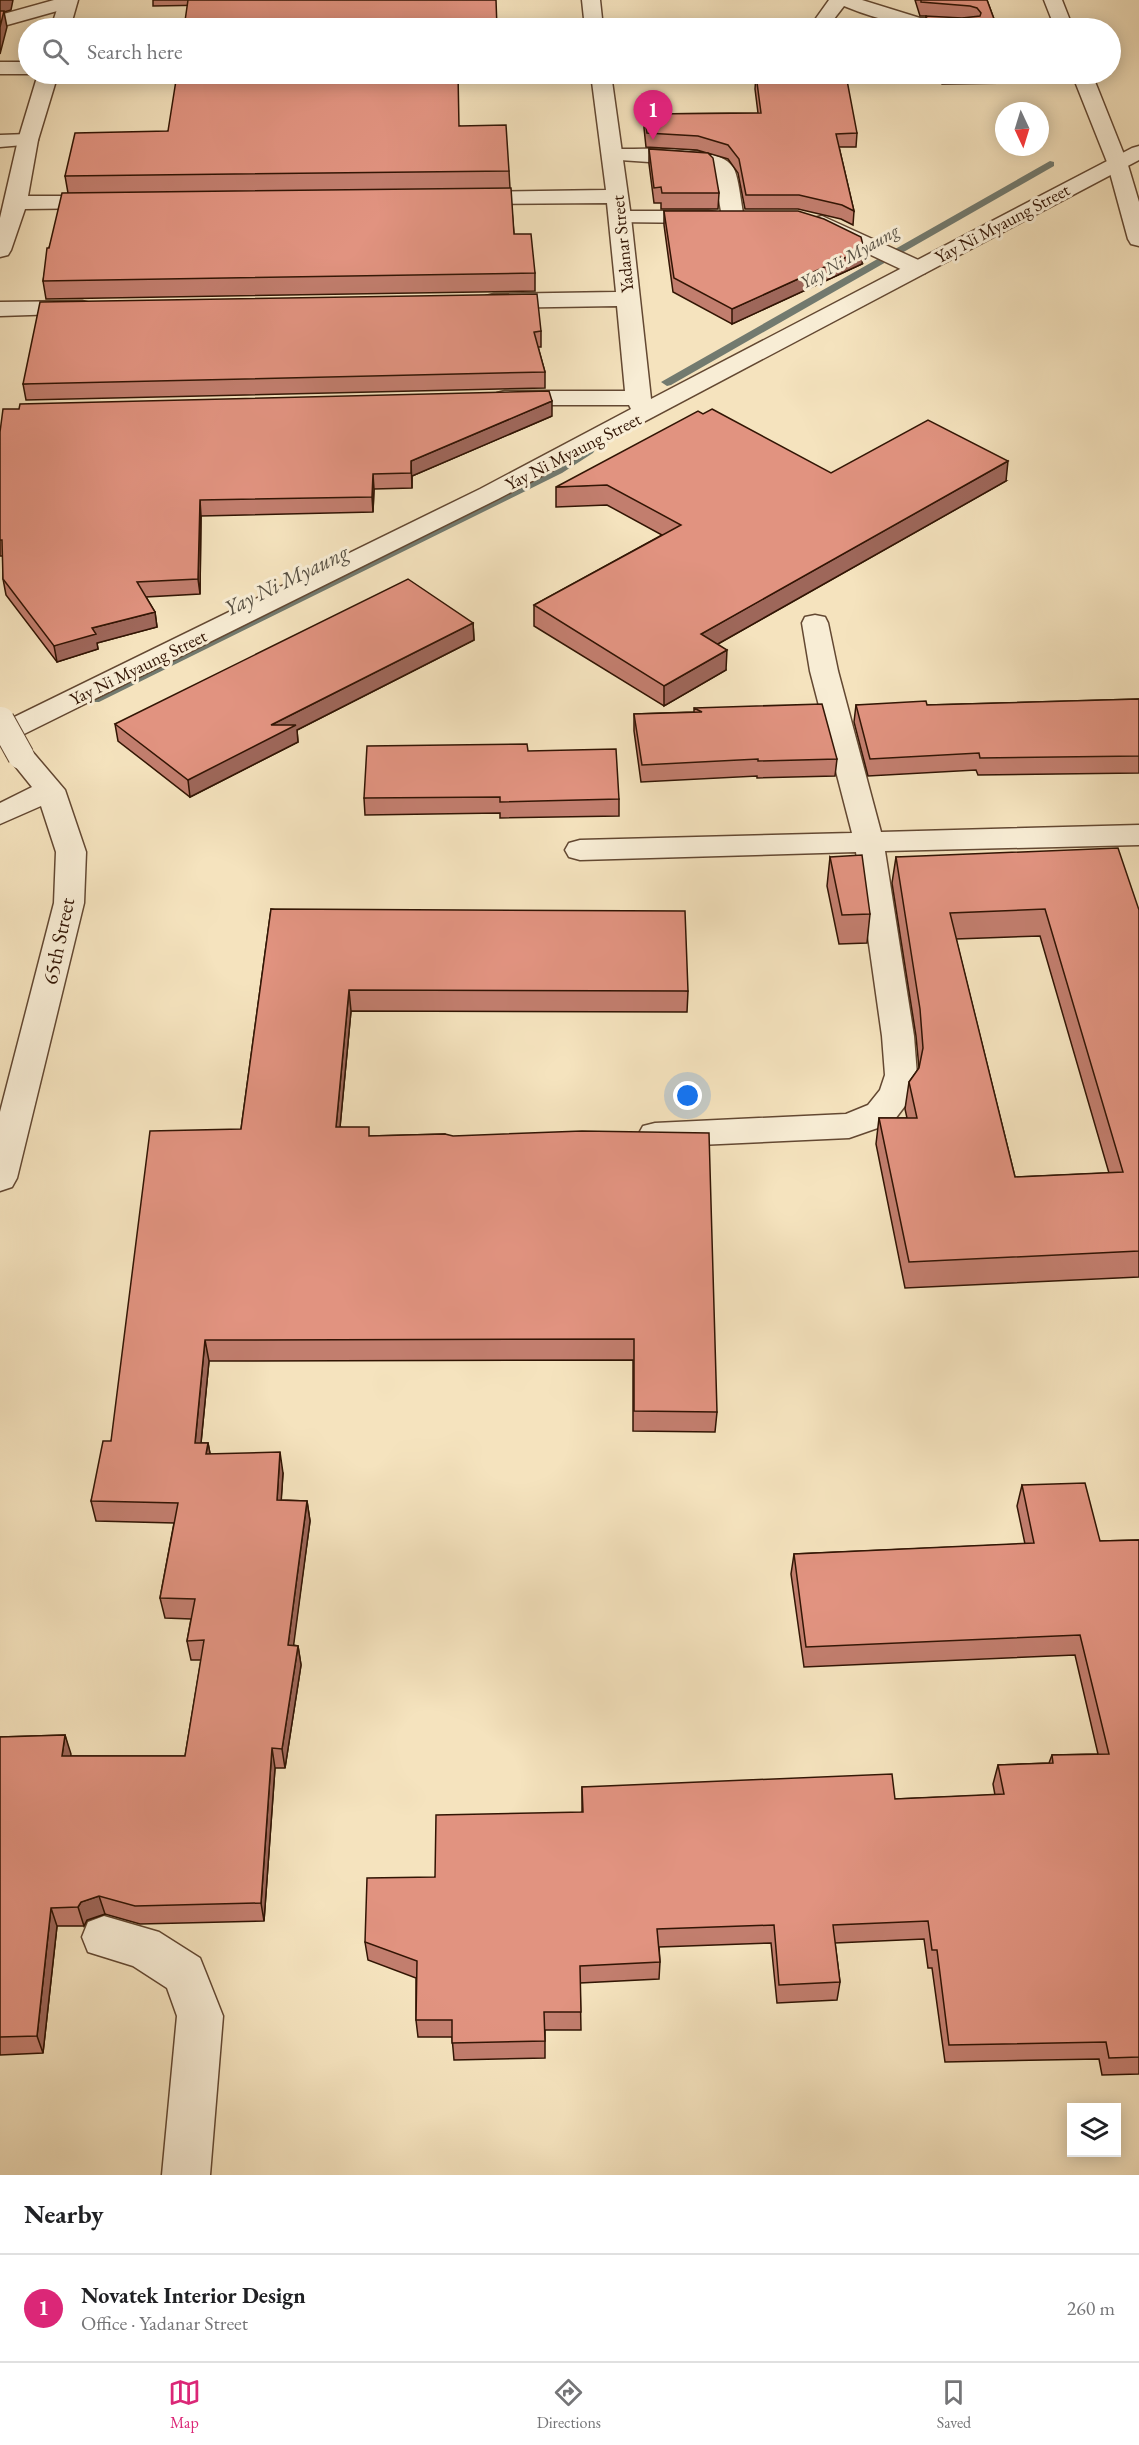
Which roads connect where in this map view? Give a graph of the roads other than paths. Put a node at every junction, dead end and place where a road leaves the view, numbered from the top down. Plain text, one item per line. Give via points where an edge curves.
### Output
1 (591, 0) edge
2 (838, 0) edge
3 (846, 0) edge
4 (1053, 0) edge
5 (68, 1) edge
6 (64, 18) edge
7 (593, 18) edge
8 (825, 18) edge
9 (898, 18) edge
10 (1060, 18) edge
11 (0, 21) edge
12 (0, 68) edge
13 (18, 68) edge
14 (45, 84) edge
15 (602, 84) edge
16 (1086, 84) edge
17 (28, 140) junction
18 (0, 141) edge
19 (1139, 152) edge
20 (612, 155) junction
21 (1117, 162) junction
22 (441, 198) edge
23 (122, 202) edge
24 (8, 203) edge
25 (619, 206) junction
26 (806, 219) edge
27 (1139, 240) edge
28 (0, 250) edge
29 (917, 268) junction
30 (628, 299) junction
31 (474, 302) edge
32 (107, 308) edge
33 (0, 309) edge
34 (485, 399) edge
35 (642, 406) junction
36 (815, 623) dead end
37 (6, 732) edge
38 (50, 790) junction
39 (0, 815) edge
40 (1139, 835) edge
41 (869, 842) junction
42 (580, 850) dead end
43 (622, 1136) edge
44 (0, 1178) edge
45 (104, 1936) dead end
46 (186, 2175) edge

1 - 7 street
2 - 8 street
3 - 9 street
4 - 10 street
5 - 6 street
5 - 11 street
12 - 13 street
14 - 17 street
15 - 20 street, Yadanar Street
16 - 21 street
17 - 18 street
17 - 24 street
19 - 21 street, Yay Ni Myaung Street
20 - 25 street, Yadanar Street
20 - 25 street via 701,158 715,162 724,170 744,217
21 - 27 street
21 - 29 street, Yay Ni Myaung Street
22 - 25 street
23 - 24 street
24 - 28 street
25 - 30 street, Yadanar Street
26 - 29 street via 832,226
29 - 35 street, Yay Ni Myaung Street
30 - 31 street
30 - 35 street, Yadanar Street
32 - 33 street
34 - 35 street
35 - 37 street, Yay Ni Myaung Street via 489,494
36 - 41 street
37 - 38 street, 65th Street
38 - 39 street
38 - 44 street, 65th Street via 71,852 69,903
40 - 41 street
41 - 42 street
41 - 43 street via 901,1075 896,1094 880,1114 849,1126
45 - 46 street via 143,1947 184,1973 200,2016

